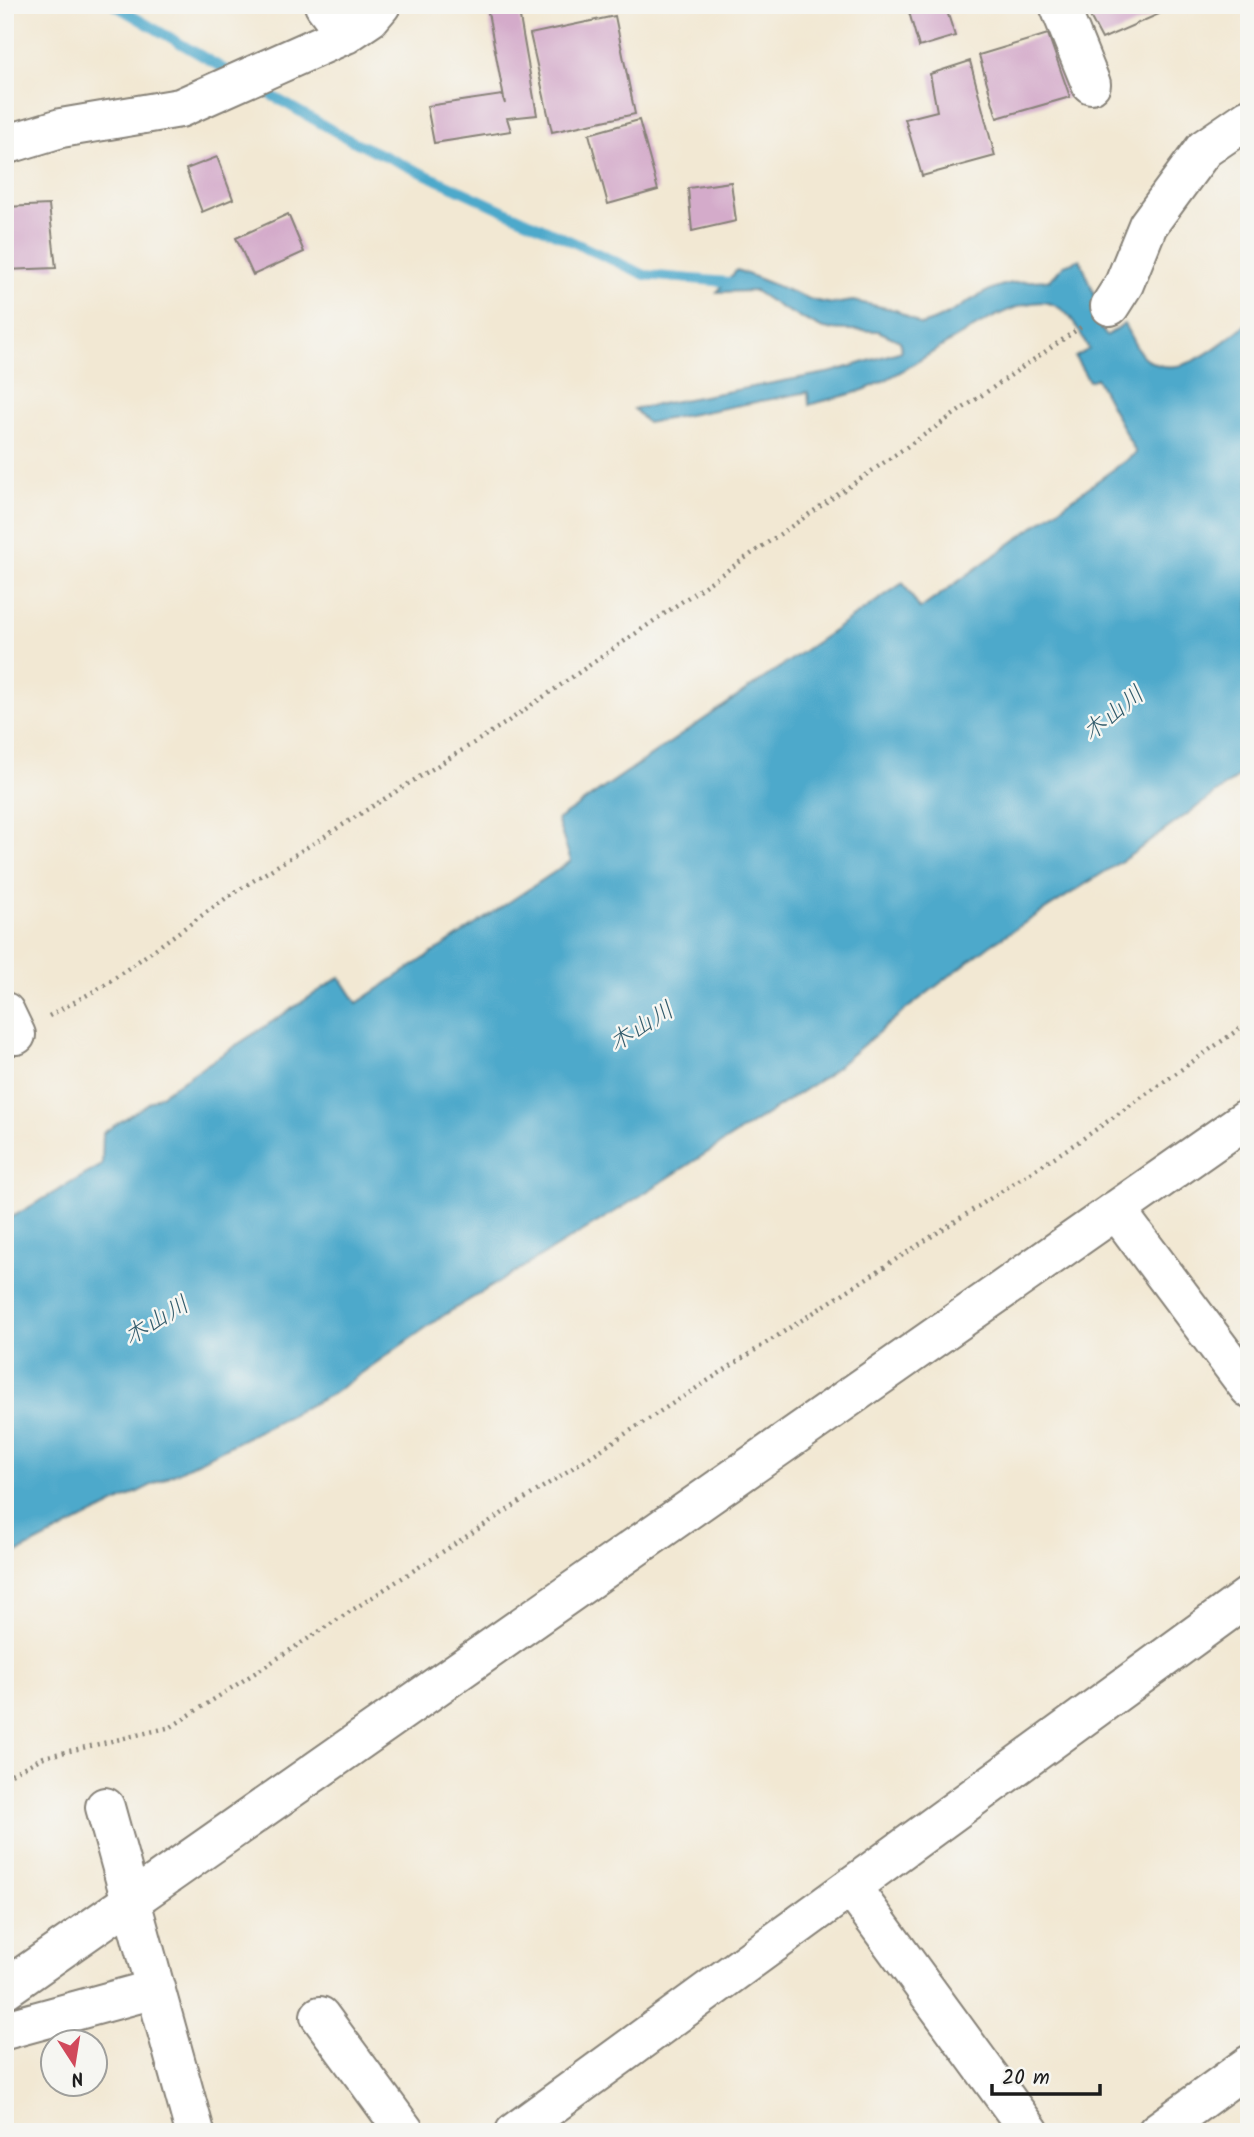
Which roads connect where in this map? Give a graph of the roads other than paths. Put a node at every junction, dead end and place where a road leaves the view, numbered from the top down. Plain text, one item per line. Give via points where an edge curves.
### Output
1 (381, 5) edge
2 (1059, 5) edge
3 (335, 19) edge
4 (1091, 84) dead end
5 (1249, 118) edge
6 (5, 145) edge
7 (1110, 306) dead end
8 (1249, 1117) edge
9 (1116, 1210) junction
10 (1249, 1388) edge
11 (1249, 1596) edge
12 (105, 1807) dead end
13 (851, 1887) junction
14 (131, 1902) junction
15 (5, 1989) edge
16 (156, 1989) junction
17 (320, 2015) dead end
18 (5, 2030) edge
19 (1249, 2066) edge
20 (195, 2132) edge
21 (405, 2132) edge
22 (514, 2132) edge
23 (1030, 2132) edge
24 (1157, 2132) edge

1 - 3 street via 370,18
2 - 4 street
3 - 6 street via 273,66 180,108 61,128
5 - 7 street via 1203,149 1148,225
8 - 9 street
9 - 10 street
9 - 14 street
11 - 13 street
12 - 14 street
13 - 22 street
13 - 23 street
14 - 15 street
14 - 16 street
16 - 18 street
16 - 20 street
17 - 21 street
19 - 24 street

